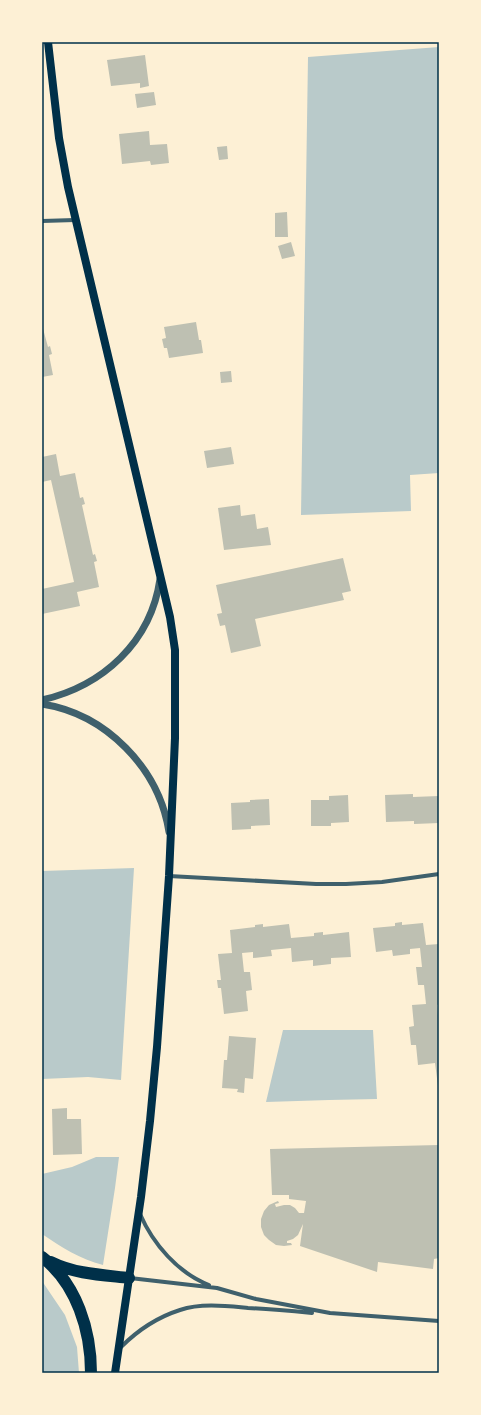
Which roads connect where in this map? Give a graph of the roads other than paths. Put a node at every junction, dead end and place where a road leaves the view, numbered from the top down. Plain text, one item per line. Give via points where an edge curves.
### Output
1 (48, 42) edge
2 (76, 220) junction
3 (42, 221) edge
4 (160, 579) junction
5 (42, 700) edge
6 (42, 704) edge
7 (171, 842) junction
8 (439, 874) edge
9 (169, 876) junction
10 (139, 1212) junction
11 (43, 1258) edge
12 (129, 1278) junction
13 (217, 1288) junction
14 (348, 1315) junction
15 (439, 1321) edge
16 (119, 1348) junction
17 (91, 1373) edge
18 (115, 1373) edge

1 - 2 main road via 62,152
2 - 3 street
2 - 4 main road
4 - 5 street via 156,604 132,647 94,680 74,690
4 - 7 main road via 174,636 176,672
6 - 7 street via 79,716 106,731 125,747 143,767 156,789 165,813
7 - 9 main road
8 - 9 street via 386,882 339,884
9 - 10 main road via 154,1086
10 - 12 main road
10 - 13 street via 154,1239 169,1257 192,1276
11 - 12 highway via 76,1272
11 - 17 highway via 67,1285 81,1312 88,1335
12 - 13 street
12 - 16 main road
13 - 14 street via 274,1303
14 - 15 street
14 - 16 street via 229,1306 195,1307 181,1310 146,1326
16 - 18 main road

